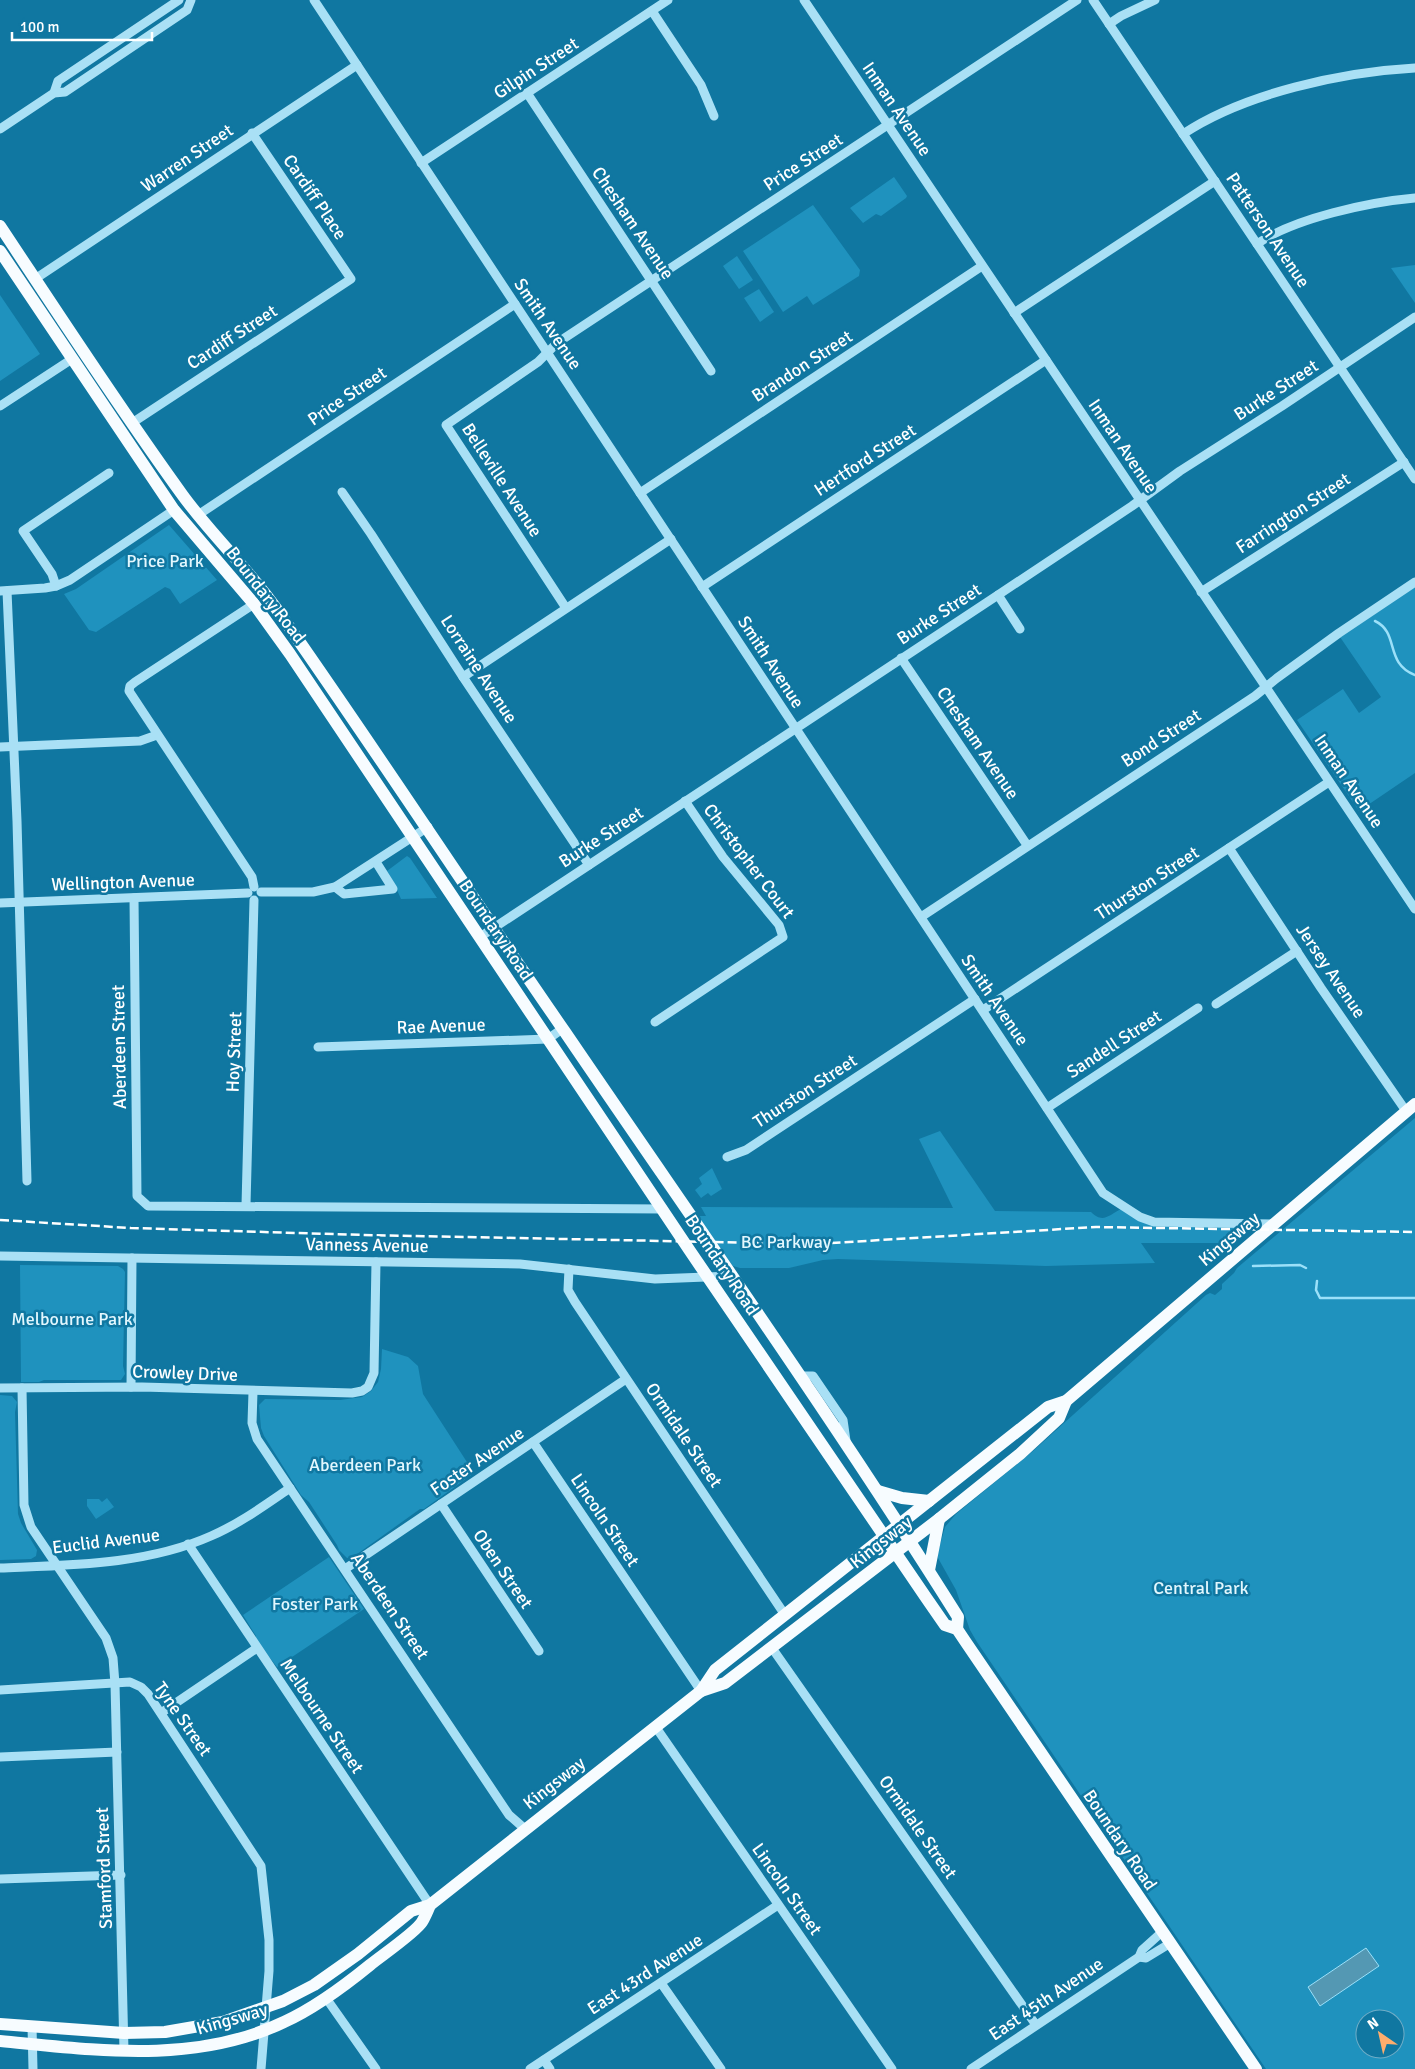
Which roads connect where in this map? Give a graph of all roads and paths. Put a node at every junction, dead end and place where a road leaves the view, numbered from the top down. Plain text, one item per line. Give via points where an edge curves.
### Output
1 (179, 0) edge
2 (191, 0) edge
3 (314, 0) edge
4 (668, 0) edge
5 (804, 0) edge
6 (1078, 0) edge
7 (1093, 0) edge
8 (1154, 0) edge
9 (652, 10) junction
10 (1109, 24) junction
11 (357, 65) junction
12 (1415, 68) edge
13 (54, 93) junction
14 (527, 93) junction
15 (714, 116) dead end
16 (888, 125) junction
17 (0, 129) edge
18 (252, 133) junction
19 (1183, 134) junction
20 (421, 163) junction
21 (1215, 181) junction
22 (1415, 198) edge
23 (0, 226) edge
24 (1257, 244) junction
25 (0, 251) edge
26 (982, 266) junction
27 (36, 279) junction
28 (351, 279) joint
29 (652, 281) junction
30 (515, 304) junction
31 (1014, 313) junction
32 (1415, 316) edge
33 (547, 352) junction
34 (72, 359) junction
35 (1046, 360) junction
36 (1340, 367) junction
37 (711, 371) dead end
38 (0, 406) edge
39 (132, 423) junction
40 (1404, 462) junction
41 (109, 473) dead end
42 (1415, 479) edge
43 (342, 492) dead end
44 (640, 493) junction
45 (1140, 500) junction
46 (174, 510) junction
47 (198, 515) junction
48 (216, 538) junction
49 (671, 539) junction
50 (1415, 582) edge
51 (56, 586) junction
52 (702, 587) junction
53 (3, 591) edge
54 (1201, 592) junction
55 (998, 595) junction
56 (254, 604) junction
57 (566, 608) junction
58 (1020, 629) dead end
59 (902, 658) junction
60 (463, 677) junction
61 (1266, 687) junction
62 (796, 728) junction
63 (157, 735) junction
64 (0, 747) edge
65 (14, 747) junction
66 (1329, 782) junction
67 (685, 802) junction
68 (428, 828) junction
69 (412, 838) junction
70 (1026, 845) junction
71 (1229, 848) junction
72 (376, 862) junction
73 (589, 865) junction
74 (334, 888) junction
75 (254, 893) junction
76 (134, 898) junction
77 (18, 902) junction
78 (0, 903) edge
79 (1415, 909) edge
80 (921, 917) junction
81 (495, 927) junction
82 (480, 937) junction
83 (1297, 951) junction
84 (975, 999) junction
85 (1216, 1004) dead end
86 (1198, 1008) dead end
87 (983, 1010) junction
88 (655, 1022) dead end
89 (562, 1029) junction
90 (548, 1038) junction
91 (318, 1047) dead end
92 (1410, 1107) edge
93 (1047, 1108) junction
94 (727, 1157) dead end
95 (28, 1180) dead end
96 (246, 1206) junction
97 (663, 1209) junction
98 (1273, 1224) junction
99 (0, 1256) edge
100 (132, 1258) junction
101 (376, 1262) junction
102 (569, 1269) junction
103 (732, 1276) junction
104 (708, 1277) junction
105 (626, 1378) junction
106 (0, 1388) edge
107 (22, 1388) junction
108 (131, 1388) junction
109 (253, 1392) junction
110 (1066, 1402) junction
111 (533, 1442) junction
112 (290, 1488) junction
113 (878, 1491) junction
114 (929, 1501) junction
115 (441, 1504) junction
116 (939, 1519) junction
117 (899, 1524) junction
118 (885, 1536) junction
119 (910, 1541) junction
120 (188, 1544) junction
121 (895, 1552) junction
122 (57, 1565) junction
123 (0, 1568) edge
124 (345, 1569) junction
125 (929, 1570) junction
126 (785, 1615) junction
127 (957, 1629) junction
128 (257, 1648) junction
129 (772, 1648) junction
130 (539, 1651) dead end
131 (115, 1684) junction
132 (0, 1690) edge
133 (701, 1691) junction
134 (161, 1713) junction
135 (655, 1726) junction
136 (117, 1752) junction
137 (0, 1757) edge
138 (525, 1829) junction
139 (121, 1875) junction
140 (0, 1879) edge
141 (430, 1905) junction
142 (778, 1905) junction
143 (1162, 1932) junction
144 (1169, 1944) junction
145 (1139, 1957) junction
146 (661, 1983) junction
147 (326, 1998) junction
148 (267, 2007) junction
149 (0, 2024) edge
150 (1036, 2025) junction
151 (32, 2026) junction
152 (264, 2030) junction
153 (124, 2033) junction
154 (0, 2041) edge
155 (32, 2044) junction
156 (124, 2051) junction
157 (544, 2060) junction
158 (33, 2069) edge
159 (261, 2069) edge
160 (376, 2069) edge
161 (530, 2069) edge
162 (550, 2069) edge
163 (720, 2069) edge
164 (892, 2069) edge
165 (970, 2069) edge
166 (1256, 2069) edge

1 - 13 street via 58,81
2 - 13 street via 187,10 179,16 65,92
3 - 11 street, Smith Avenue
4 - 9 street, Gilpin Street
5 - 16 street, Inman Avenue
6 - 16 street, Price Street
7 - 10 street, Patterson Avenue
8 - 10 street
9 - 14 street, Gilpin Street
9 - 15 street via 701,85
10 - 19 street, Patterson Avenue
11 - 18 street, Warren Street
11 - 20 street, Smith Avenue
12 - 19 street via 1366,72 1302,86 1221,114
13 - 17 street
14 - 20 street, Gilpin Street
14 - 29 street, Chesham Avenue
16 - 26 street, Inman Avenue
16 - 29 street, Price Street
18 - 27 street, Warren Street
18 - 28 street, Cardiff Place
19 - 21 street, Patterson Avenue
20 - 30 street, Smith Avenue
21 - 24 street, Patterson Avenue
21 - 31 street
22 - 24 street via 1378,202 1326,215 1268,236
23 - 27 main road, Boundary Road
24 - 36 street, Patterson Avenue
25 - 34 main road, Boundary Road
26 - 31 street, Inman Avenue
26 - 44 street, Brandon Street
27 - 39 main road, Boundary Road
28 - 39 street, Cardiff Street
29 - 33 street, Price Street
29 - 37 street, Chesham Avenue
30 - 33 street, Smith Avenue
30 - 47 street, Price Street
31 - 35 street, Inman Avenue
32 - 36 street, Burke Street
33 - 44 street, Smith Avenue
33 - 57 street, Belleville Avenue via 538,362 446,425
34 - 38 street
34 - 46 main road, Boundary Road
35 - 45 street, Inman Avenue
35 - 52 street, Hertford Street
36 - 40 street, Patterson Avenue
36 - 45 street, Burke Street
39 - 47 main road, Boundary Road
40 - 42 street, Patterson Avenue
40 - 54 street, Farrington Street
41 - 51 street via 23,531 52,574
43 - 60 street, Lorraine Avenue
44 - 49 street, Smith Avenue
45 - 54 street, Inman Avenue
45 - 55 street, Burke Street
46 - 48 main road via 184,512
46 - 51 street via 70,580
46 - 56 main road, Boundary Road
47 - 48 main road, Boundary Road
48 - 68 main road, Boundary Road via 274,605
49 - 52 street, Smith Avenue
49 - 57 street
50 - 61 street, Bond Street
51 - 53 street
52 - 62 street, Smith Avenue
53 - 65 street
54 - 61 street, Inman Avenue
55 - 58 street
55 - 59 street, Burke Street
56 - 63 street, Hoy Street via 129,688 130,695
56 - 69 main road, Boundary Road
57 - 60 street
59 - 62 street, Burke Street
59 - 70 street, Chesham Avenue
60 - 73 street, Lorraine Avenue
61 - 66 street, Inman Avenue
61 - 70 street, Bond Street
62 - 67 street, Burke Street
62 - 80 street, Smith Avenue
63 - 65 street via 140,741
63 - 75 street, Hoy Street via 252,876
64 - 65 street
65 - 77 street
66 - 71 street, Thurston Street
66 - 79 street, Inman Avenue
67 - 73 street, Burke Street
67 - 88 street, Christopher Court via 717,850 779,925 783,937
68 - 69 street, Wellington Avenue
68 - 81 main road, Boundary Road
69 - 72 street, Wellington Avenue
69 - 82 main road, Boundary Road
70 - 80 street, Bond Street
71 - 83 street, Jersey Avenue
71 - 87 street, Thurston Street
72 - 74 street, Wellington Avenue
72 - 74 street, Wellington Avenue via 393,889 344,894
73 - 81 street, Burke Street
74 - 75 street, Wellington Avenue via 313,892
75 - 76 street, Wellington Avenue
75 - 96 street, Hoy Street
76 - 77 street, Wellington Avenue
76 - 96 street, Aberdeen Street via 137,1196 148,1206
77 - 78 street, Wellington Avenue
77 - 95 street
80 - 84 street, Smith Avenue
81 - 82 street, Burke Street
81 - 89 main road, Boundary Road
82 - 90 main road, Boundary Road
83 - 85 street
83 - 92 street, Jersey Avenue
84 - 87 street, Smith Avenue
84 - 94 street, Thurston Street via 746,1150
86 - 93 street, Sandell Street
87 - 93 street, Smith Avenue
89 - 90 street
89 - 103 main road, Boundary Road
90 - 91 street, Rae Avenue
90 - 97 main road, Boundary Road
92 - 98 main road, Kingsway
93 - 98 street, Smith Avenue via 1103,1193 1140,1217 1154,1222
96 - 97 street
97 - 104 main road, Boundary Road
98 - 110 main road, Kingsway
99 - 100 street, Vanness Avenue
100 - 101 street, Vanness Avenue
100 - 108 street
101 - 102 street, Vanness Avenue via 520,1264
101 - 109 street, Crowley Drive via 375,1362 368,1387 352,1393
102 - 104 street, Vanness Avenue via 655,1279
102 - 105 street, Ormidale Street via 570,1295
103 - 104 street, Vanness Avenue
103 - 113 main road, Boundary Road
104 - 118 main road, Boundary Road
105 - 111 street, Foster Avenue
105 - 126 street, Ormidale Street
106 - 107 street, Crowley Drive
107 - 108 street, Crowley Drive
107 - 122 street via 24,1505 31,1527
108 - 109 street, Crowley Drive
109 - 112 street, Aberdeen Street via 254,1432
110 - 114 main road, Kingsway via 1048,1406
110 - 116 main road, Kingsway via 1059,1418 1020,1454
111 - 115 street, Foster Avenue
111 - 133 street, Lincoln Street
112 - 120 street, Euclid Avenue via 234,1524
112 - 124 street, Aberdeen Street
113 - 114 main road
113 - 117 main road, Boundary Road
114 - 117 main road, Kingsway
115 - 124 street, Foster Avenue
115 - 130 street, Oben Street
116 - 119 main road, Kingsway
116 - 125 main road
117 - 118 main road, Kingsway
117 - 119 main road, Boundary Road
118 - 121 main road, Boundary Road
118 - 126 main road, Kingsway
119 - 121 main road, Kingsway
119 - 125 main road, Boundary Road
120 - 122 street, Euclid Avenue via 132,1558
120 - 128 street, Melbourne Street
121 - 127 main road, Boundary Road via 945,1625
121 - 129 main road, Kingsway
122 - 123 street, Euclid Avenue
122 - 131 street via 106,1638 113,1658
124 - 138 street, Aberdeen Street via 509,1814
125 - 127 main road, Boundary Road via 958,1617
126 - 133 main road, Kingsway via 715,1670
127 - 143 main road, Boundary Road
128 - 134 street
128 - 141 street, Melbourne Street
129 - 133 main road, Kingsway via 725,1683
129 - 150 street, Ormidale Street
131 - 132 street, Tyne Street
131 - 134 street, Tyne Street via 130,1682 141,1687
131 - 136 street, Stamford Street
133 - 135 main road, Kingsway
134 - 148 street, Tyne Street via 261,1866 269,1940
135 - 138 main road, Kingsway
135 - 142 street, Lincoln Street
136 - 137 street
136 - 139 street, Stamford Street
138 - 141 main road, Kingsway
139 - 140 street
139 - 153 street, Stamford Street
141 - 147 main road, Kingsway via 422,1923
141 - 148 main road, Kingsway via 411,1911 314,1985
142 - 146 street, East 43rd Avenue
142 - 164 street, Lincoln Street
143 - 144 main road, Boundary Road
143 - 145 street, East 45th Avenue via 1142,1950
144 - 145 street, East 45th Avenue via 1146,1958
144 - 166 main road, Boundary Road
145 - 150 street, East 45th Avenue
146 - 157 street, East 43rd Avenue
146 - 163 street
147 - 152 main road, Kingsway via 284,2023
147 - 160 street
148 - 152 street, Tyne Street
148 - 153 main road, Kingsway via 223,2022 166,2032
149 - 151 main road, Kingsway
150 - 165 street, East 45th Avenue
151 - 153 main road, Kingsway
151 - 155 street
152 - 156 main road, Kingsway via 209,2046 167,2051
152 - 159 street, Tyne Street
153 - 156 street, Stamford Street
154 - 155 main road, Kingsway
155 - 156 main road, Kingsway
155 - 158 street
157 - 161 street, East 43rd Avenue
157 - 162 street

